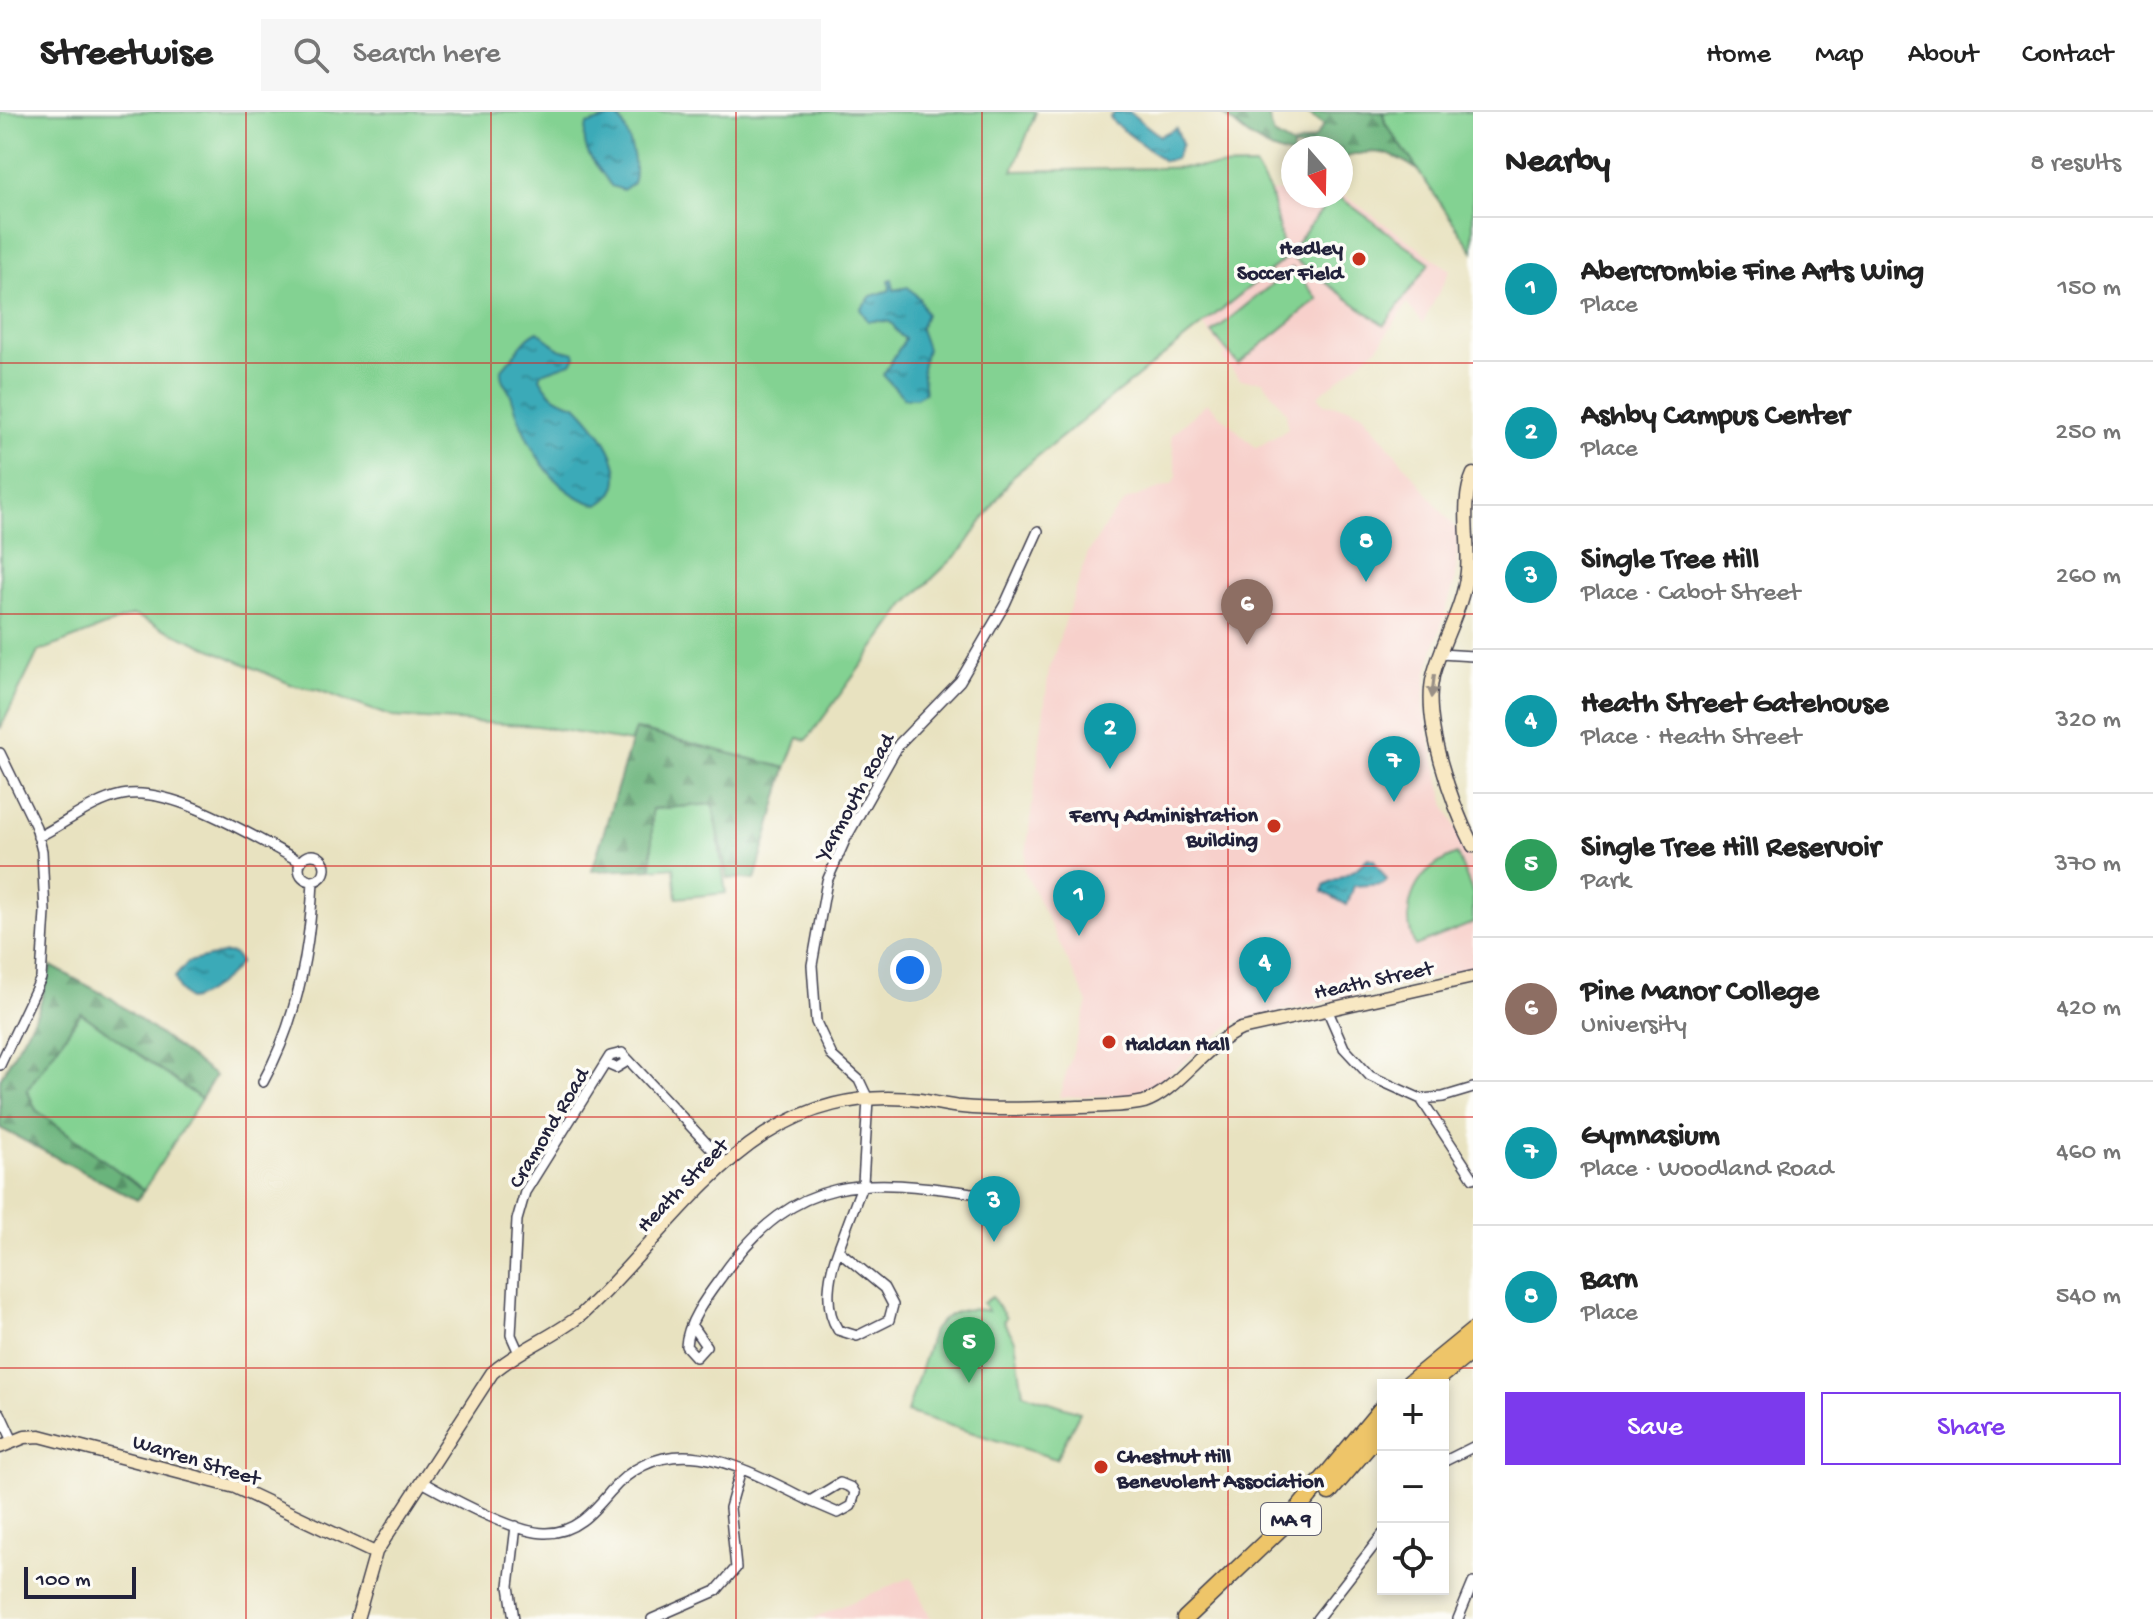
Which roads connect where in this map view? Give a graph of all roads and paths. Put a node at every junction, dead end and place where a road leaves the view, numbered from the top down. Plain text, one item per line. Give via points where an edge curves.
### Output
1 (1473, 474) edge
2 (1038, 531) dead end
3 (1440, 654) junction
4 (1473, 656) edge
5 (0, 753) edge
6 (38, 837) junction
7 (1473, 846) edge
8 (301, 862) junction
9 (313, 881) junction
10 (1473, 977) edge
11 (1327, 1009) junction
12 (0, 1065) edge
13 (263, 1082) dead end
14 (1473, 1088) edge
15 (868, 1099) junction
16 (1421, 1099) junction
17 (725, 1163) junction
18 (1473, 1178) edge
19 (863, 1183) junction
20 (1003, 1197) dead end
21 (838, 1250) junction
22 (692, 1326) dead end
23 (1473, 1331) edge
24 (1473, 1350) edge
25 (519, 1353) junction
26 (1414, 1379) edge
27 (1437, 1379) edge
28 (0, 1413) edge
29 (1377, 1414) edge
30 (1377, 1436) edge
31 (13, 1441) junction
32 (0, 1447) edge
33 (1473, 1447) edge
34 (1449, 1459) edge
35 (741, 1469) junction
36 (422, 1482) junction
37 (810, 1501) junction
38 (516, 1526) junction
39 (1377, 1542) edge
40 (375, 1553) junction
41 (1473, 1583) edge
42 (357, 1619) edge
43 (514, 1619) edge
44 (652, 1619) edge
45 (1185, 1619) edge
46 (1202, 1619) edge
47 (1317, 1619) edge
48 (1458, 1619) edge

1 - 3 street via 1464,588
2 - 15 street, Yarmouth Road via 1005,604 960,681 899,744 827,881 812,965 816,1022 832,1056 859,1080
3 - 4 street
3 -> 7 street via 1431,686 1433,716 1448,780
5 - 6 street
6 - 8 street via 126,794 187,806
6 - 12 street via 45,912 43,969
8 - 9 street via 300,873
8 - 9 street via 311,856 322,861 324,872
9 - 13 street via 311,925 296,1001
10 - 11 street, Heath Street
11 - 15 street, Heath Street via 1258,1023 1224,1037 1145,1101 985,1107
11 - 16 street via 1355,1063 1370,1076
14 - 16 street
15 - 17 street, Heath Street via 784,1122
15 - 19 street
16 - 18 street
17 - 25 street, Heath Street via 582,1314 558,1334
17 - 25 street, Cramond Road via 617,1052 536,1171 517,1220 511,1335
19 - 20 street via 906,1183
19 - 21 street
19 - 22 street via 811,1198 769,1224 728,1266
21 - 21 street via 893,1302 889,1320 857,1336 838,1330 831,1313 830,1284
23 - 26 highway
24 - 27 highway
25 - 36 street, Heath Street via 492,1373
28 - 31 street
29 - 45 highway, MA 9 via 1289,1520
30 - 46 highway, MA 9 via 1289,1536
31 - 32 street, Warren Street
31 - 40 street, Warren Street via 34,1436 65,1441 235,1487
33 - 34 street
35 - 37 street
35 - 38 street via 716,1458 673,1457 628,1475 571,1528 545,1534
35 - 44 street via 730,1508 736,1568 716,1591
36 - 38 street
36 - 40 street, Heath Street
37 - 37 street via 838,1513 851,1506 855,1493 840,1483
38 - 43 street via 509,1586
39 - 47 street
40 - 42 street, Heath Street
41 - 48 street

